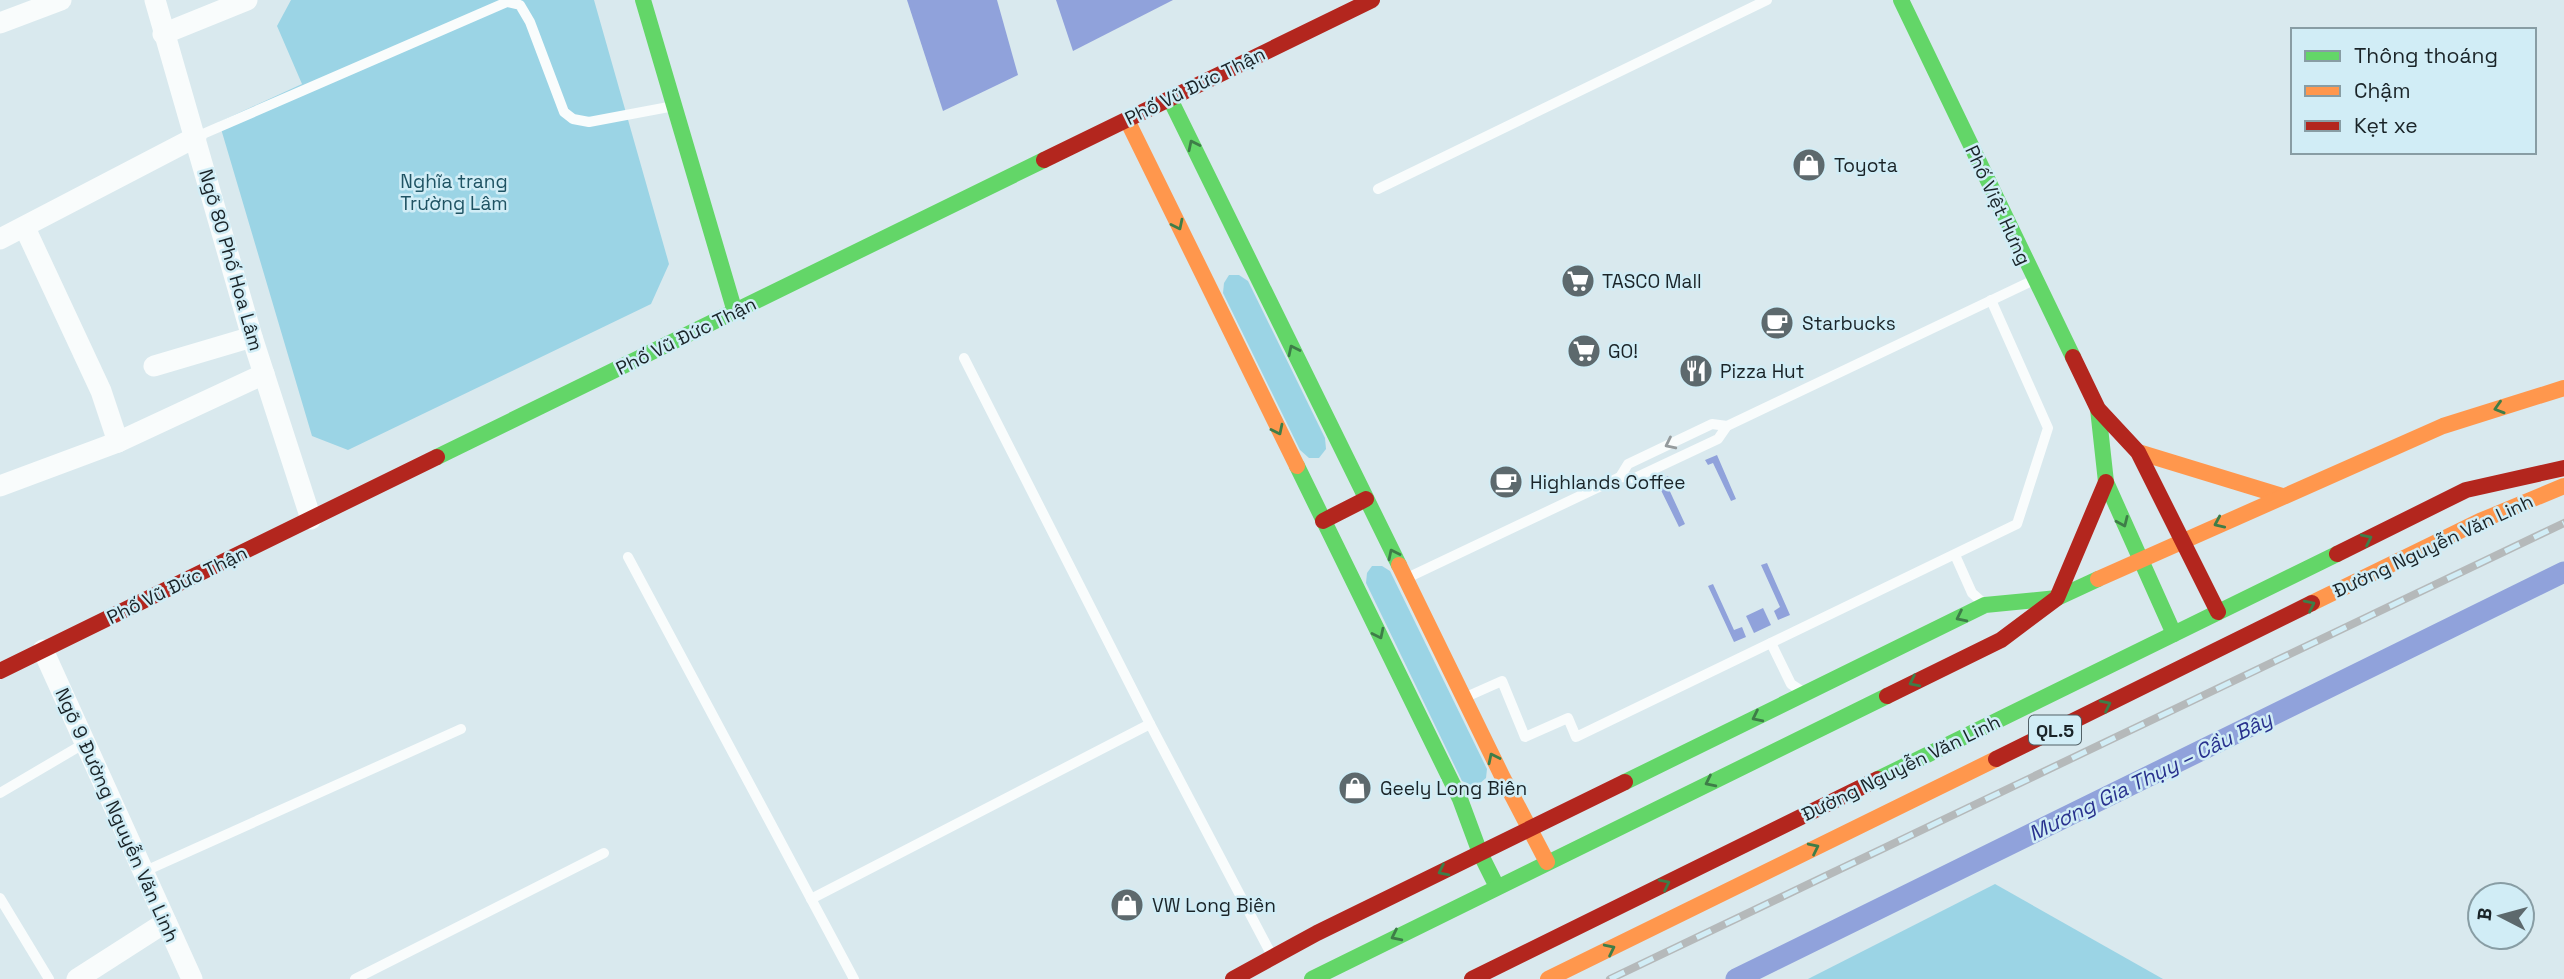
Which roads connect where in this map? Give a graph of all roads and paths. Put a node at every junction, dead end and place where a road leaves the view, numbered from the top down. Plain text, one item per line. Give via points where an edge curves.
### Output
1 (61, 0) edge
2 (155, 0) edge
3 (247, 0) edge
4 (643, 0) edge
5 (1372, 0) edge
6 (1767, 0) edge
7 (1900, 0) edge
8 (0, 23) edge
9 (163, 34) junction
10 (1170, 99) junction
11 (674, 106) junction
12 (1127, 120) junction
13 (196, 137) junction
14 (1378, 190) dead end
15 (25, 228) junction
16 (0, 239) edge
17 (2034, 280) junction
18 (1991, 300) junction
19 (734, 312) junction
20 (251, 337) junction
21 (964, 358) dead end
22 (154, 366) dead end
23 (264, 374) junction
24 (2564, 388) edge
25 (2098, 409) junction
26 (118, 442) junction
27 (2138, 452) junction
28 (2564, 468) edge
29 (2106, 482) junction
30 (0, 486) edge
31 (2564, 486) edge
32 (2282, 496) junction
33 (1366, 499) junction
34 (311, 519) junction
35 (1323, 521) junction
36 (2182, 540) junction
37 (1955, 555) junction
38 (628, 556) dead end
39 (2140, 560) junction
40 (1405, 579) junction
41 (2057, 598) junction
42 (1985, 605) junction
43 (2218, 612) junction
44 (2174, 634) junction
45 (1770, 643) junction
46 (43, 650) junction
47 (0, 671) edge
48 (1805, 693) junction
49 (1464, 698) junction
50 (1150, 724) junction
51 (461, 729) dead end
52 (85, 743) junction
53 (0, 793) edge
54 (1837, 818) junction
55 (1531, 828) junction
56 (604, 853) dead end
57 (1480, 853) junction
58 (1547, 862) junction
59 (143, 872) junction
60 (1497, 887) junction
61 (0, 898) edge
62 (811, 899) junction
63 (166, 922) junction
64 (1273, 957) junction
65 (49, 979) edge
66 (77, 979) edge
67 (192, 979) edge
68 (355, 979) edge
69 (854, 979) edge
70 (1233, 979) edge
71 (1311, 979) edge
72 (1472, 979) edge
73 (1548, 979) edge

1 - 8 street
2 - 9 street, Ngõ 80 Phố Hoa Lâm
3 - 9 street
4 - 11 main road
5 - 10 main road, Phố Vũ Đức Thận
6 - 14 lane
7 - 17 main road, Phố Việt Hưng
9 - 13 street, Ngõ 80 Phố Hoa Lâm
10 - 12 main road, Phố Vũ Đức Thận
33 -> 10 main road
11 - 13 lane via 589,122 573,119 564,112 530,22 520,5 507,2
11 - 19 main road
12 - 19 main road, Phố Vũ Đức Thận
12 -> 35 main road
13 - 15 street
13 - 20 street, Ngõ 80 Phố Hoa Lâm
15 - 16 street
15 - 26 street via 102,391
17 - 18 lane
17 - 25 main road, Phố Việt Hưng
18 - 37 lane via 2048,428 2017,524
18 - 40 lane via 1727,426 1712,424 1628,464 1620,477
19 - 34 main road, Phố Vũ Đức Thận
20 - 22 street
20 - 23 street, Ngõ 80 Phố Hoa Lâm
21 - 50 lane
23 - 26 street
23 - 34 street, Ngõ 80 Phố Hoa Lâm
24 -> 32 main road via 2443,426
25 - 27 main road, Phố Việt Hưng
25 - 29 main road, Phố Việt Hưng
26 - 30 street
27 - 32 main road
27 - 36 main road, Phố Việt Hưng
43 -> 28 main road, Đường Nguyễn Văn Linh / QL.5 via 2466,490
29 -> 39 main road, Phố Việt Hưng
29 - 41 main road
54 -> 31 main road, Đường Nguyễn Văn Linh / QL.5
32 -> 36 main road
33 - 35 main road
40 -> 33 main road
34 - 46 main road, Phố Vũ Đức Thận
35 -> 57 main road via 1460,799
36 - 39 main road
36 - 43 main road, Phố Việt Hưng
37 - 42 lane via 1972,593
37 - 45 lane
38 - 62 lane
39 - 41 main road
39 - 44 main road, Phố Việt Hưng
40 - 49 main road
41 - 42 main road
41 -> 58 main road via 2001,640
42 -> 48 main road
43 - 44 main road, Đường Nguyễn Văn Linh / QL.5
44 - 54 main road, Đường Nguyễn Văn Linh / QL.5
45 - 48 lane via 1791,684
45 - 49 lane via 1576,737 1568,718 1525,737 1502,681
46 - 47 main road, Phố Vũ Đức Thận
46 - 52 street, Ngõ 9 Đường Nguyễn Văn Linh
48 -> 55 main road
55 -> 49 main road
50 - 62 lane
50 - 64 lane
51 - 59 lane
52 - 53 lane
52 - 59 street, Ngõ 9 Đường Nguyễn Văn Linh
72 -> 54 main road, Đường Nguyễn Văn Linh / QL.5
73 -> 54 main road, Đường Nguyễn Văn Linh / QL.5
55 - 57 main road
55 - 58 main road
56 - 68 lane
57 - 60 main road
57 -> 64 main road
58 - 60 main road
59 - 63 street, Ngõ 9 Đường Nguyễn Văn Linh
60 -> 71 main road
61 - 65 lane
62 - 69 lane
63 - 66 street
63 - 67 street, Ngõ 9 Đường Nguyễn Văn Linh
64 - 70 main road

